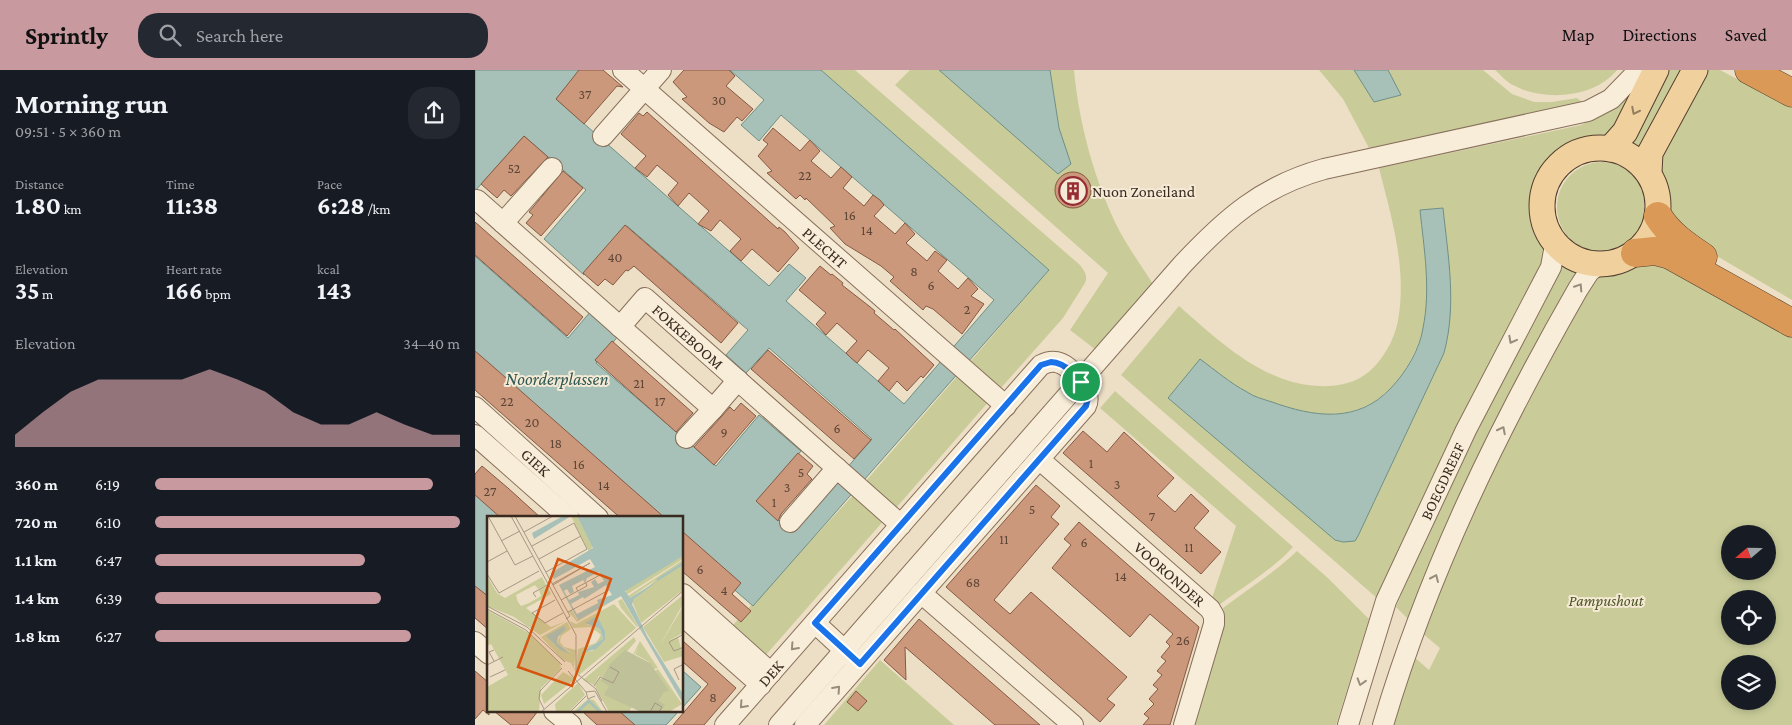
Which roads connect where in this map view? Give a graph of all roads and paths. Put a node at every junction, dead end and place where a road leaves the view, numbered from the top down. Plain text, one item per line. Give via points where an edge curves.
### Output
1 (623, 70) edge
2 (661, 70) edge
3 (1639, 70) edge
4 (1657, 70) edge
5 (1695, 70) edge
6 (1749, 70) edge
7 (644, 89) junction
8 (1792, 93) edge
9 (603, 136) dead end
10 (1610, 149) junction
11 (552, 168) dead end
12 (1649, 172) junction
13 (477, 200) dead end
14 (1658, 216) junction
15 (503, 223) junction
16 (1555, 245) junction
17 (1635, 253) junction
18 (1599, 264) junction
19 (1792, 306) edge
20 (1792, 323) edge
21 (620, 327) junction
22 (738, 380) junction
23 (1081, 382) junction
24 (475, 406) edge
25 (1006, 406) junction
26 (713, 409) junction
27 (475, 436) edge
28 (686, 438) dead end
29 (1039, 459) junction
30 (839, 470) junction
31 (567, 516) edge
32 (596, 516) edge
33 (790, 522) dead end
34 (901, 525) junction
35 (921, 593) junction
36 (684, 595) edge
37 (684, 617) edge
38 (815, 623) junction
39 (475, 642) edge
40 (487, 652) edge
41 (852, 657) junction
42 (766, 679) junction
43 (555, 712) edge
44 (571, 725) edge
45 (725, 725) edge
46 (779, 725) edge
47 (805, 725) edge
48 (1073, 725) edge
49 (1184, 725) edge
50 (1348, 725) edge
51 (1383, 725) edge

1 - 7 street, PLECHT
2 - 7 street
3 - 23 street via 1611,99 1588,111 1324,168 1269,190 1248,203 1206,239
4 -> 10 main road via 1625,132
5 - 12 main road via 1650,153
6 - 8 highway
7 - 9 street
7 - 25 street, PLECHT
10 - 12 main road via 1626,154
10 - 16 main road via 1579,152 1556,169 1544,186 1541,205 1544,224
11 - 15 street
12 - 14 main road via 1658,199
13 - 15 street
14 - 17 main road via 1645,243
14 - 19 highway via 1683,244
15 - 21 street
16 - 18 main road via 1581,262
16 -> 50 street, BOEGDREEF via 1551,267 1466,430 1386,601
17 - 18 main road via 1618,262
17 - 20 highway via 1655,250 1670,254
51 -> 18 street, BOEGDREEF via 1416,623 1493,447 1578,288
21 - 22 street, FOKKEBOOM via 645,298
21 - 26 street
22 - 26 street, FOKKEBOOM
22 - 30 street, FOKKEBOOM
23 - 25 street, DEK via 1061,364 1045,363
23 - 29 street via 1087,389 1089,401
23 - 41 street
24 - 32 street, GIEK
25 - 34 street, DEK
26 - 28 street, FOKKEBOOM
27 - 31 street, GIEK
29 - 35 street
29 - 49 street, VOORONDER via 1210,609 1214,616
30 - 33 street
30 - 34 street, FOKKEBOOM
34 - 38 street, DEK
35 - 41 street
35 - 48 street
36 - 42 street
37 - 42 street
38 - 41 street
38 -> 42 street, DEK
39 - 40 street
41 - 46 street
47 -> 41 street
42 -> 45 street, DEK
43 - 44 street

